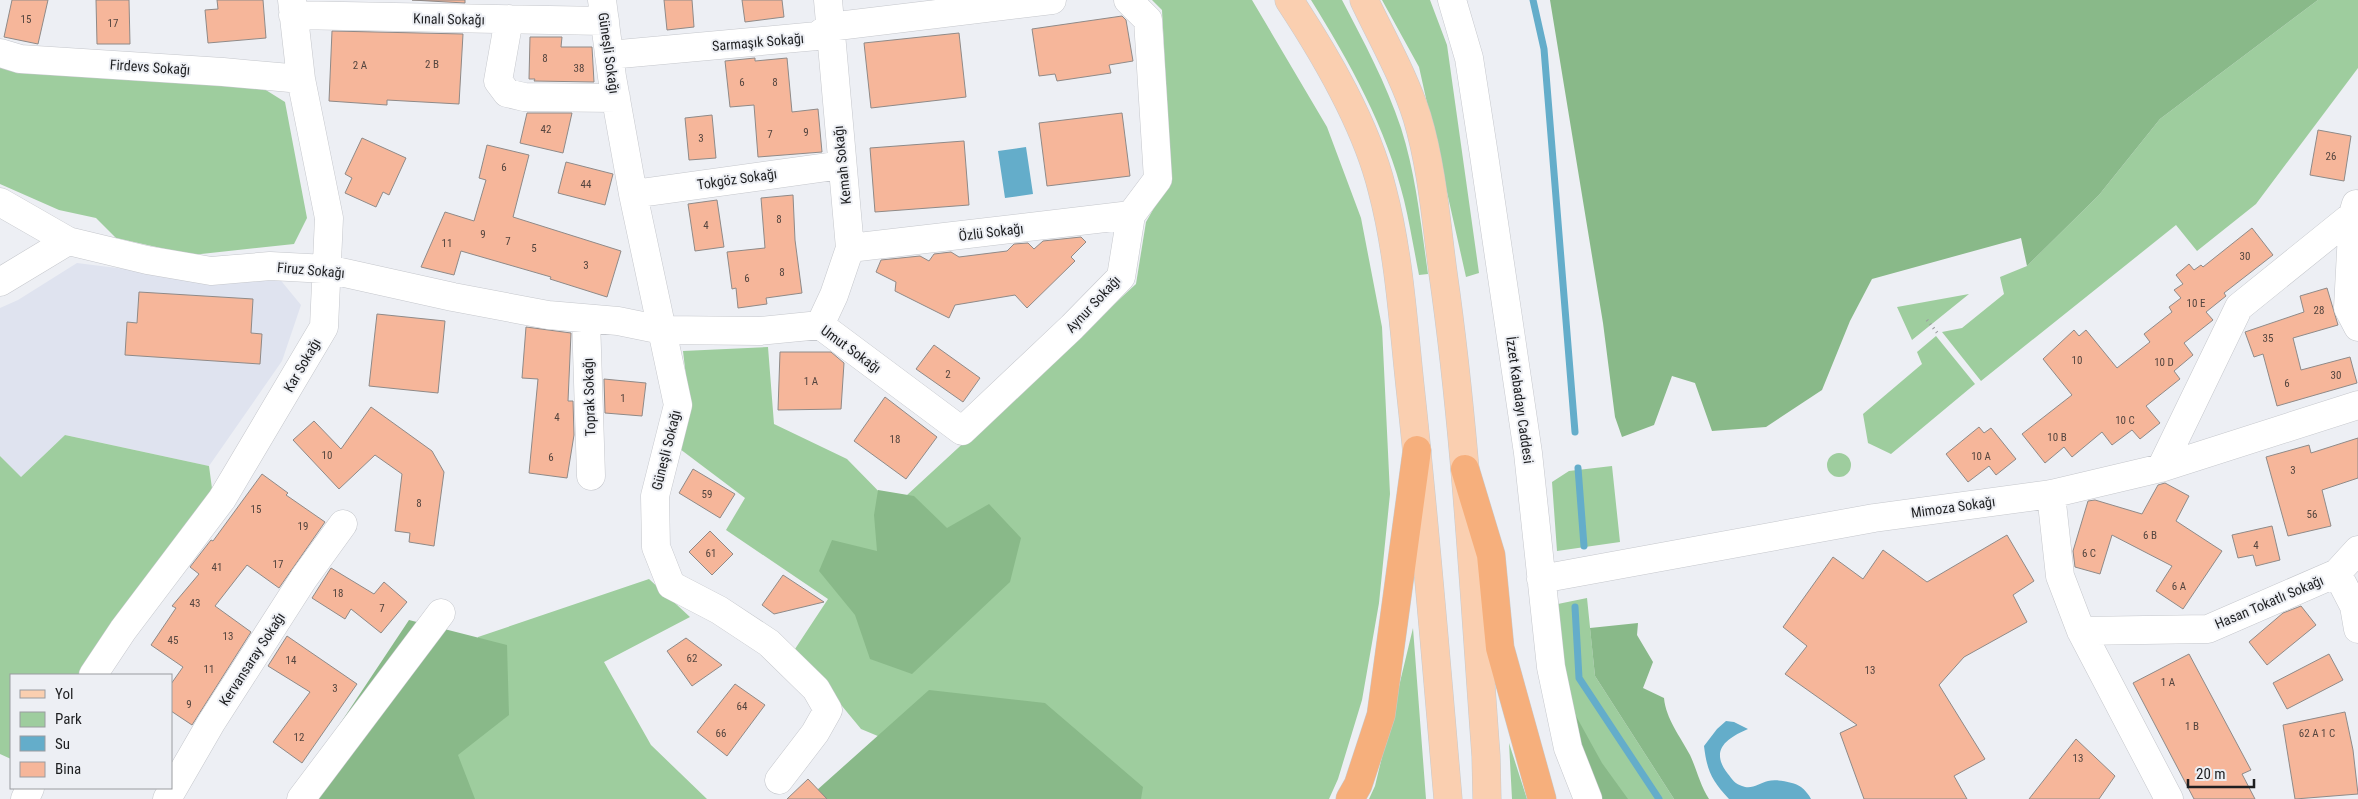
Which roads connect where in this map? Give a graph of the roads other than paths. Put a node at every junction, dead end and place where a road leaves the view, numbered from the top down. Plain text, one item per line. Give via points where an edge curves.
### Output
1 (1052, 0) edge
2 (1128, 0) edge
3 (1290, 0) edge
4 (1364, 0) edge
5 (1452, 0) edge
6 (955, 5) edge
7 (292, 8) edge
8 (426, 9) edge
9 (603, 10) edge
10 (828, 13) edge
11 (510, 19) junction
12 (0, 53) edge
13 (609, 55) junction
14 (301, 79) junction
15 (616, 98) junction
16 (842, 165) junction
17 (633, 194) junction
18 (0, 202) edge
19 (2356, 206) edge
20 (1131, 216) junction
21 (68, 241) junction
22 (850, 248) junction
23 (327, 269) junction
24 (0, 282) edge
25 (586, 319) junction
26 (820, 325) junction
27 (2358, 326) edge
28 (662, 330) junction
29 (2358, 405) edge
30 (962, 431) joint
31 (1417, 450) junction
32 (2162, 468) junction
33 (1465, 469) junction
34 (591, 476) dead end
35 (2051, 494) junction
36 (342, 524) dead end
37 (2358, 550) edge
38 (2337, 573) junction
39 (1541, 579) junction
40 (441, 613) dead end
41 (2358, 629) edge
42 (2081, 631) junction
43 (94, 674) edge
44 (176, 772) edge
45 (779, 780) dead end
46 (172, 784) edge
47 (301, 799) edge
48 (1350, 799) edge
49 (1448, 799) edge
50 (1487, 799) edge
51 (1542, 799) edge
52 (1588, 799) edge
53 (2169, 799) edge

1 - 6 street, Sarmaşık Sokağı
2 - 20 street, Aynur Sokağı via 1148,20 1158,179
3 - 31 main road via 1352,110 1382,188 1400,298
4 - 33 main road via 1405,88 1424,146 1452,330
5 - 39 street, İzzet Kabadayı Caddesi via 1469,58 1481,136 1528,453
6 - 10 street, Sarmaşık Sokağı
7 - 8 street, Kınalı Sokağı
7 - 14 street, Kar Sokağı
8 - 11 street, Kınalı Sokağı
9 - 11 street, Kınalı Sokağı
9 - 13 street, Güneşli Sokağı
10 - 13 street, Sarmaşık Sokağı via 817,36
10 - 16 street, Kemah Sokağı
11 - 15 street via 498,81 507,93 524,97
12 - 14 street, Firdevs Sokağı via 20,60
13 - 15 street, Güneşli Sokağı
14 - 23 street, Kar Sokağı via 329,218
15 - 17 street, Güneşli Sokağı
16 - 17 street, Tokgöz Sokağı
16 - 22 street, Kemah Sokağı
17 - 28 street, Güneşli Sokağı
18 - 21 street, Firuz Sokağı
19 - 27 street via 2348,308
19 - 32 street via 2239,307
20 - 22 street, Özlü Sokağı
20 - 30 street, Aynur Sokağı via 1121,277
21 - 23 street, Firuz Sokağı via 211,271 270,266
21 - 24 street
22 - 26 street, Kemah Sokağı
23 - 25 street, Firuz Sokağı via 548,315
23 - 43 street, Kar Sokağı via 324,327 222,499
25 - 28 street, Firuz Sokağı via 618,320
25 - 34 street, Toprak Sokağı
26 - 28 street, Umut Sokağı via 760,331
26 - 30 street, Umut Sokağı
28 - 45 street, Güneşli Sokağı via 678,405 655,496 656,547 671,585 719,610 769,643 816,689 828,710 816,733
29 - 32 street, Mimoza Sokağı
31 - 48 highway via 1381,715 1358,785
31 - 49 main road
32 - 35 street, Mimoza Sokağı
33 - 50 main road
33 - 51 highway via 1491,555 1500,648
35 - 39 street, Mimoza Sokağı via 1874,518
35 - 42 street via 2060,576
36 - 44 street, Kervansaray Sokağı
37 - 38 street
38 - 41 street via 2354,606
38 - 42 street, Hasan Tokatlı Sokağı via 2208,629
39 - 52 street, İzzet Kabadayı Caddesi via 1559,707 1568,748
40 - 47 street
42 - 53 street
44 - 46 street, Kervansaray Sokağı

